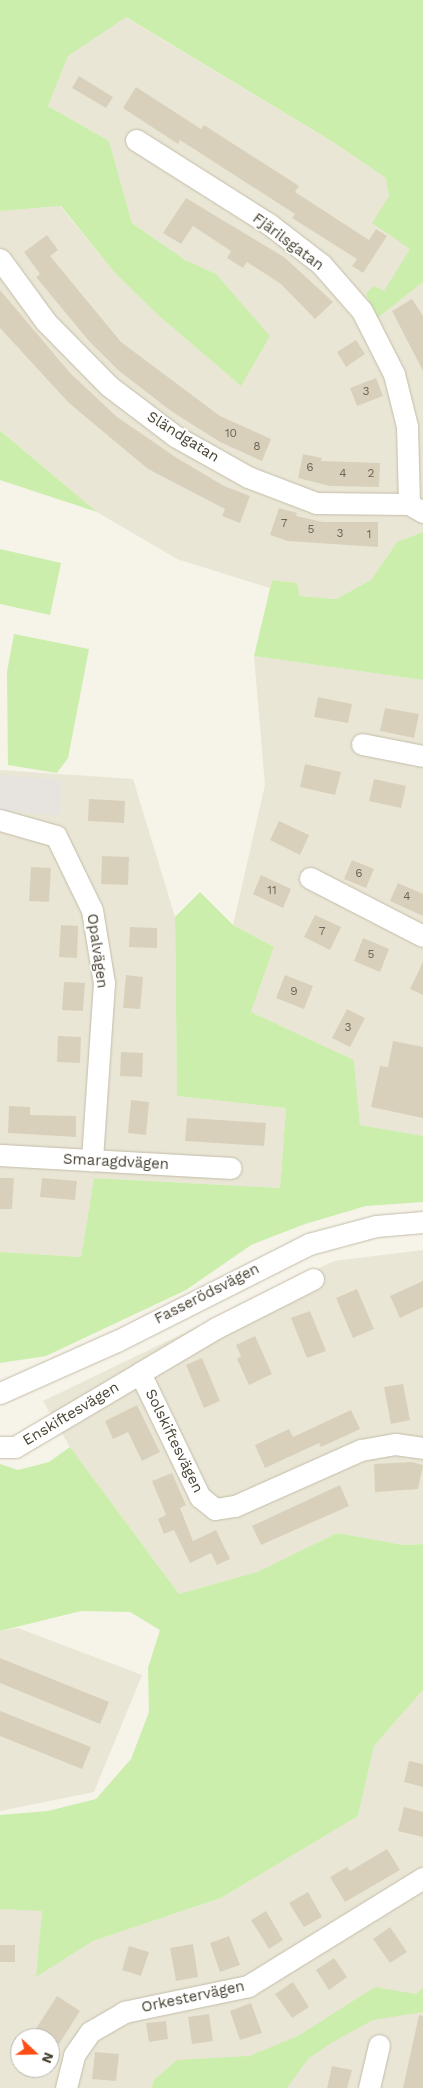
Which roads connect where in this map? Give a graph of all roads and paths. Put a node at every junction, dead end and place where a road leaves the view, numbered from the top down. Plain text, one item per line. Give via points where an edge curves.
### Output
1 (136, 140) dead end
2 (0, 259) edge
3 (416, 508) edge
4 (362, 744) dead end
5 (423, 756) edge
6 (0, 820) edge
7 (310, 878) dead end
8 (423, 936) edge
9 (0, 1155) edge
10 (92, 1162) junction
11 (232, 1168) dead end
12 (423, 1222) edge
13 (313, 1279) dead end
14 (140, 1373) junction
15 (0, 1393) edge
16 (0, 1447) edge
17 (423, 1448) edge
18 (423, 1878) edge
19 (379, 2046) dead end
20 (66, 2088) edge
21 (369, 2088) edge

1 - 3 street, Fjärilsgatan via 269,224 321,264 362,311 394,374 407,426
2 - 3 street, Sländgatan via 46,322 109,386 175,436 248,476 316,503
4 - 5 street
6 - 10 street, Opalvägen via 56,836 92,910 104,983
7 - 8 street
9 - 10 street, Smaragdvägen
10 - 11 street, Smaragdvägen
12 - 15 street, Fasserödsvägen via 376,1226 309,1244 117,1341
13 - 14 street, Solskiftesvägen via 224,1323
14 - 16 street, Enskiftesvägen via 15,1447
14 - 17 street, Solskiftesvägen via 200,1497 215,1509 235,1506 360,1450 395,1444
18 - 20 street, Orkestervägen via 248,1986 124,2012 90,2032 74,2055
19 - 21 street

